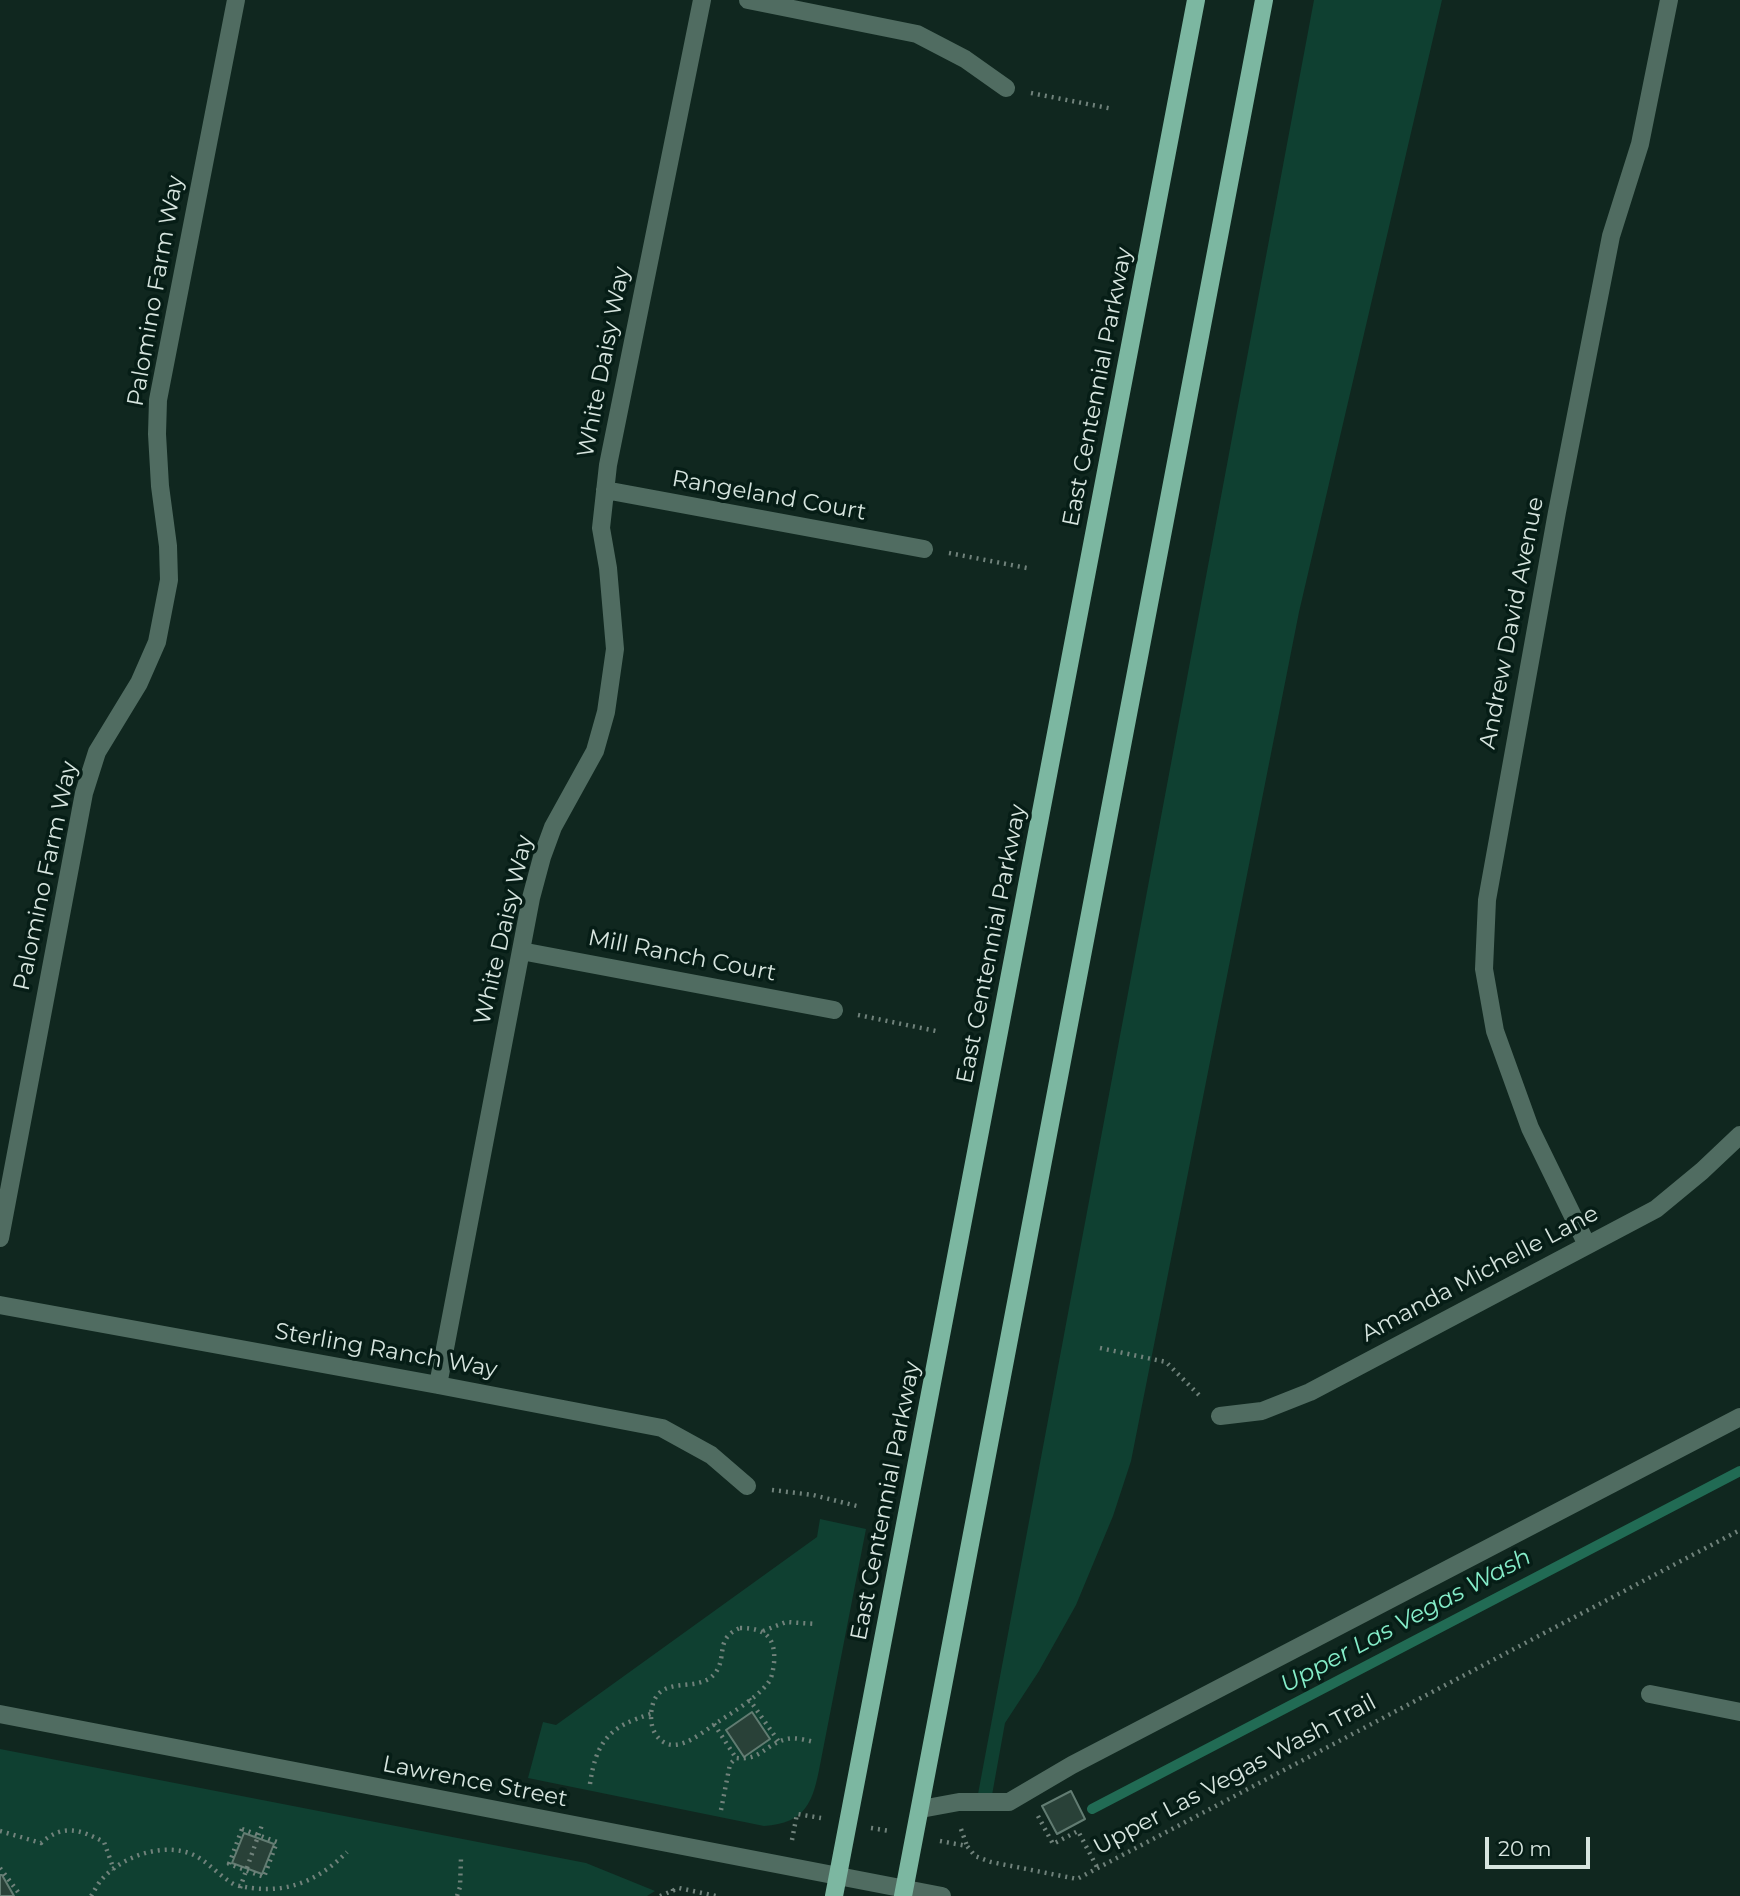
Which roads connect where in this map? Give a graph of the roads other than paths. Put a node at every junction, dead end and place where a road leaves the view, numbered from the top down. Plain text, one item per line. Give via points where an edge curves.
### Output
1 (236, 0) edge
2 (702, 0) edge
3 (748, 0) edge
4 (1196, 0) edge
5 (1264, 0) edge
6 (1669, 0) edge
7 (1006, 88) road end
8 (604, 490) junction
9 (924, 549) road end
10 (521, 951) junction
11 (834, 1010) road end
12 (1740, 1135) edge
13 (0, 1238) edge
14 (1587, 1245) junction
15 (0, 1306) edge
16 (438, 1385) junction
17 (1220, 1416) road end
18 (1740, 1417) edge
19 (747, 1486) road end
20 (1650, 1693) dead end
21 (1740, 1712) edge
22 (0, 1714) edge
23 (921, 1810) junction
24 (838, 1877) junction
25 (904, 1893) edge
26 (834, 1896) edge
27 (942, 1896) edge

1 - 13 street, Palomino Farm Way via 158,400 169,580 157,642 139,683 97,752 84,793
2 - 8 street, White Daisy Way
3 - 7 street via 917,34
4 - 24 main road, East Centennial Parkway
5 - 23 main road
6 - 14 street, Andrew David Avenue via 1640,144 1611,236 1487,900 1484,970 1495,1031 1530,1128
8 - 9 street, Rangeland Court
8 - 10 street, White Daisy Way via 601,528 615,649 606,712 595,751 542,856
10 - 11 street, Mill Ranch Court
10 - 16 street, White Daisy Way
12 - 14 street, Amanda Michelle Lane via 1656,1209
14 - 17 street, Amanda Michelle Lane via 1310,1392 1262,1411
15 - 16 street, Sterling Ranch Way
16 - 19 street, Sterling Ranch Way via 662,1428 711,1455
18 - 23 street via 1009,1801 959,1802
20 - 21 street
22 - 24 street, Lawrence Street
23 - 25 main road
24 - 25 street, Lawrence Street
24 - 26 main road, East Centennial Parkway
25 - 27 street, Lawrence Street

